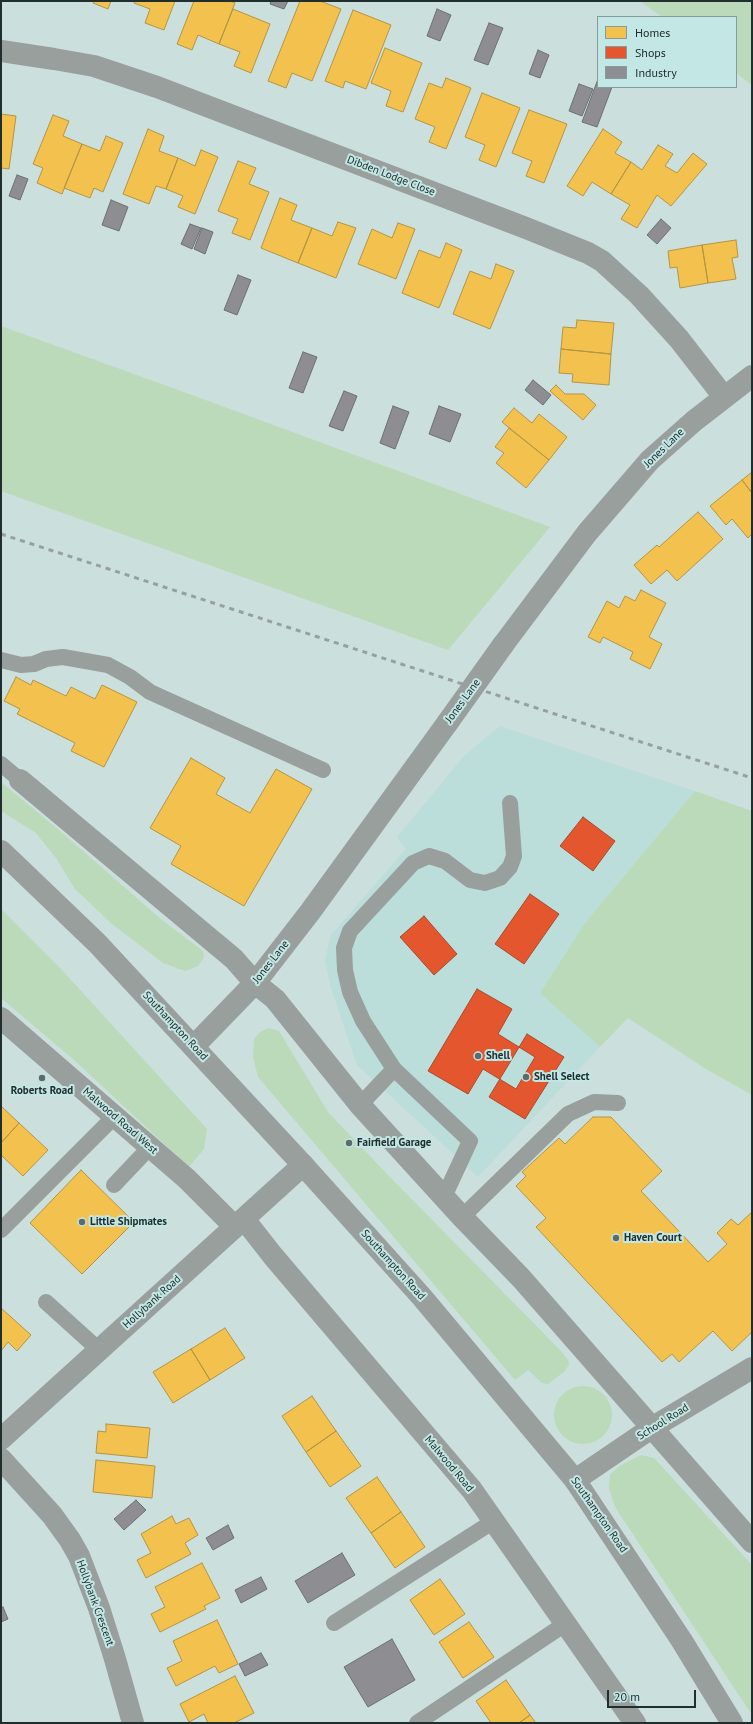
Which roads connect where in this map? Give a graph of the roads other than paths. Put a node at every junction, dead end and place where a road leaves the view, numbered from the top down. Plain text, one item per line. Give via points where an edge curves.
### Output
1 (1, 51) edge
2 (752, 376) edge
3 (724, 397) junction
4 (1, 660) edge
5 (1, 764) edge
6 (323, 770) dead end
7 (20, 780) joint
8 (510, 803) dead end
9 (1, 851) edge
10 (256, 983) junction
11 (1, 1018) edge
12 (194, 1046) junction
13 (394, 1069) junction
14 (618, 1103) dead end
15 (360, 1105) junction
16 (115, 1116) junction
17 (150, 1147) junction
18 (304, 1164) junction
19 (114, 1185) dead end
20 (444, 1197) junction
21 (462, 1217) junction
22 (239, 1223) junction
23 (1, 1230) edge
24 (46, 1302) dead end
25 (99, 1350) junction
26 (752, 1368) edge
27 (653, 1427) junction
28 (1, 1439) edge
29 (1, 1459) edge
30 (575, 1480) junction
31 (494, 1521) junction
32 (752, 1542) edge
33 (334, 1623) dead end
34 (565, 1624) junction
35 (133, 1723) edge
36 (417, 1723) edge
37 (636, 1723) edge
38 (732, 1723) edge

1 - 3 street, Dibden Lodge Close via 94,66 157,87 588,253 602,261 639,295 679,338
2 - 3 street, Jones Lane
3 - 10 street, Jones Lane, bridge via 650,460 587,533
4 - 6 lane via 21,665 63,657 108,665 150,692
5 - 7 lane
7 - 10 street via 234,959
8 - 13 lane via 514,856 510,867 500,878 485,883 470,880 445,861 429,856 413,863 350,931 344,948 344,970 350,992 363,1021
9 - 12 street, Southampton Road via 97,943
10 - 12 street, Jones Lane
10 - 15 street via 275,998
11 - 16 street, Malwood Road West
12 - 18 street, Southampton Road
13 - 15 lane
13 - 20 lane via 470,1141
14 - 21 lane via 594,1102 568,1114
15 - 20 street
16 - 17 street, Malwood Road West
16 - 23 lane
17 - 19 lane
17 - 22 street, Malwood Road West via 218,1208
18 - 22 street, Hollybank Road
18 - 30 street, Southampton Road via 421,1296
20 - 21 street
21 - 27 street via 521,1278
22 - 25 street, Hollybank Road
22 - 31 street, Malwood Road via 314,1305 465,1482
24 - 25 lane
25 - 28 street, Hollybank Road
26 - 27 street, School Road
27 - 30 street, School Road
27 - 32 street
29 - 35 street, Hollybank Crescent via 52,1515 79,1556 104,1623
30 - 38 street, Southampton Road via 678,1635
31 - 33 lane
31 - 34 street, Malwood Road
34 - 36 lane
34 - 37 street, Malwood Road

